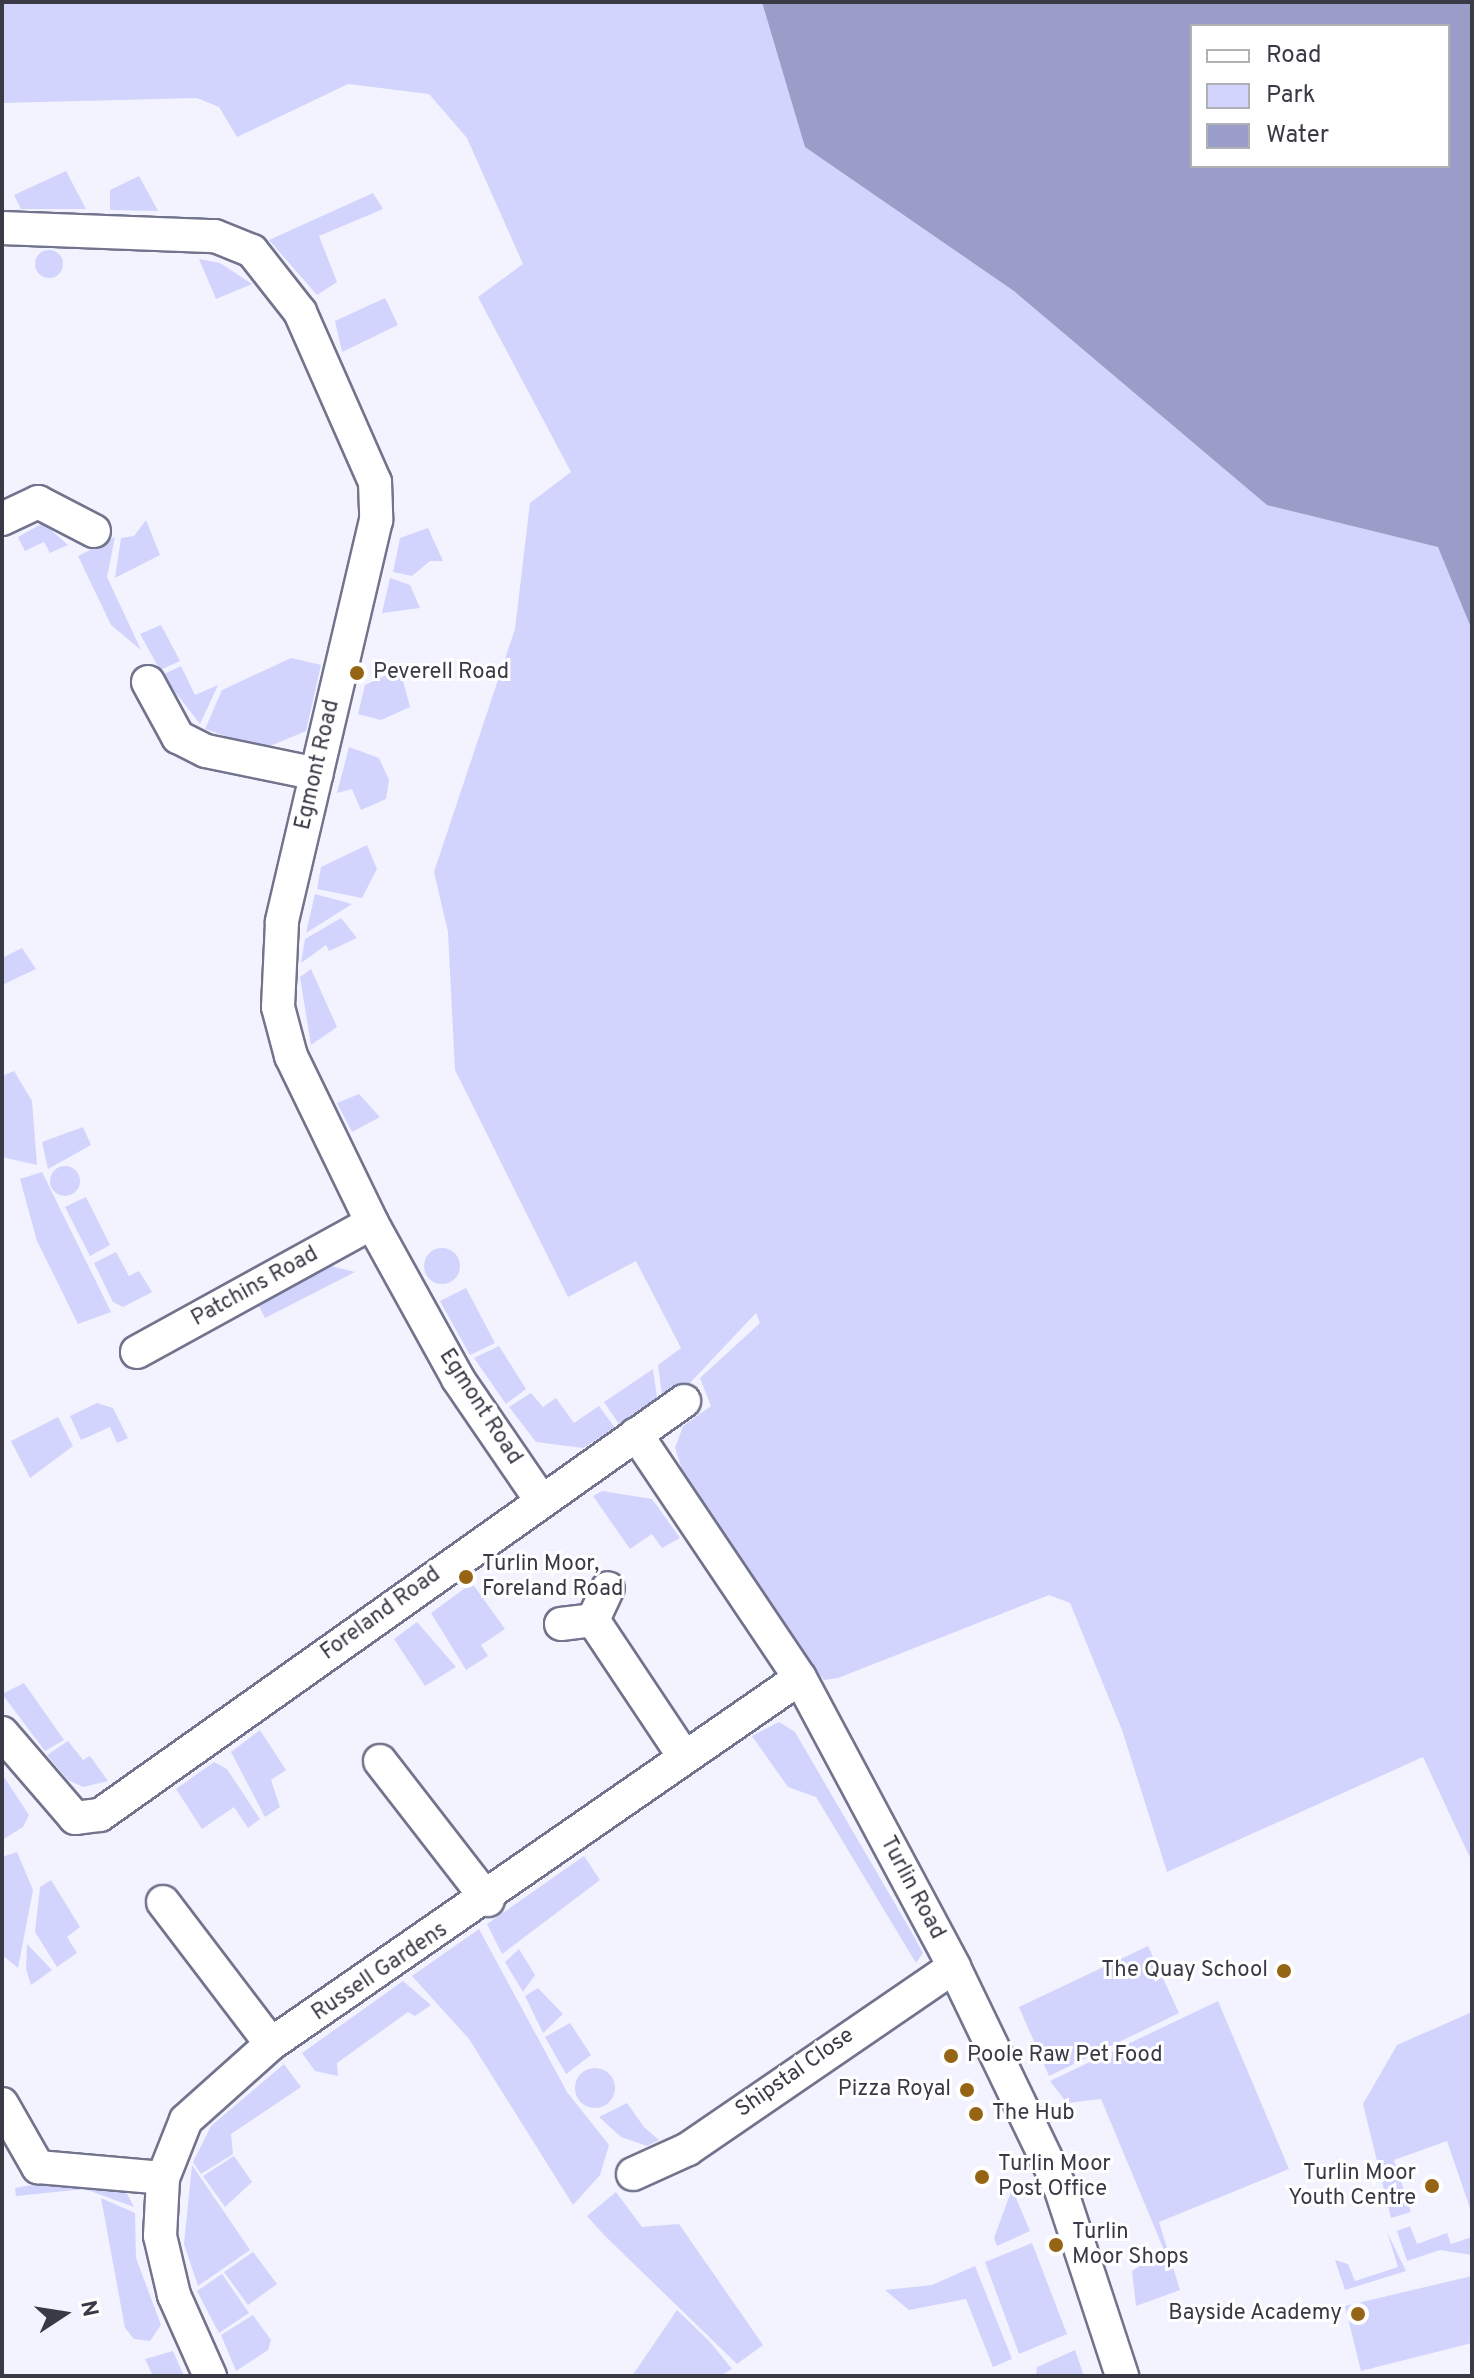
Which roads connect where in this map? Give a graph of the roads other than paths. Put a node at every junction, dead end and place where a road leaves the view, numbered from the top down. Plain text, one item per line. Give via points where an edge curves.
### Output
1 (2, 228) edge
2 (2, 519) edge
3 (94, 531) dead end
4 (148, 682) dead end
5 (317, 774) junction
6 (372, 1223) junction
7 (137, 1352) dead end
8 (684, 1401) dead end
9 (636, 1434) junction
10 (541, 1500) junction
11 (608, 1588) dead end
12 (593, 1620) junction
13 (561, 1624) dead end
14 (800, 1678) junction
15 (2, 1733) edge
16 (683, 1755) junction
17 (380, 1761) dead end
18 (488, 1900) junction
19 (163, 1902) dead end
20 (954, 1967) junction
21 (271, 2044) junction
22 (2, 2104) edge
23 (633, 2174) dead end
24 (163, 2178) junction
25 (210, 2376) edge
26 (1122, 2376) edge

1 - 5 street, Egmont Road via 228,239 269,268 300,312 375,482 377,505
2 - 3 street via 38,502
4 - 5 street via 178,737 206,751
5 - 6 street, Egmont Road via 282,922 278,1007 291,1056
6 - 7 street, Patchins Road
6 - 10 street, Egmont Road via 458,1379
8 - 9 street, Foreland Road
9 - 10 street, Foreland Road
9 - 14 street, Turlin Road
10 - 15 street, Foreland Road via 100,1815 75,1818
11 - 12 street
12 - 13 street
12 - 16 street
14 - 16 street, Russell Gardens
14 - 20 street, Turlin Road
16 - 18 street, Russell Gardens
17 - 18 street
18 - 21 street, Russell Gardens
19 - 21 street
20 - 23 street, Shipstal Close via 688,2149
20 - 26 street, Turlin Road via 1060,2187
21 - 24 street, Russell Gardens via 186,2120
22 - 24 street via 38,2167
24 - 25 street, Russell Gardens via 158,2209 166,2262

